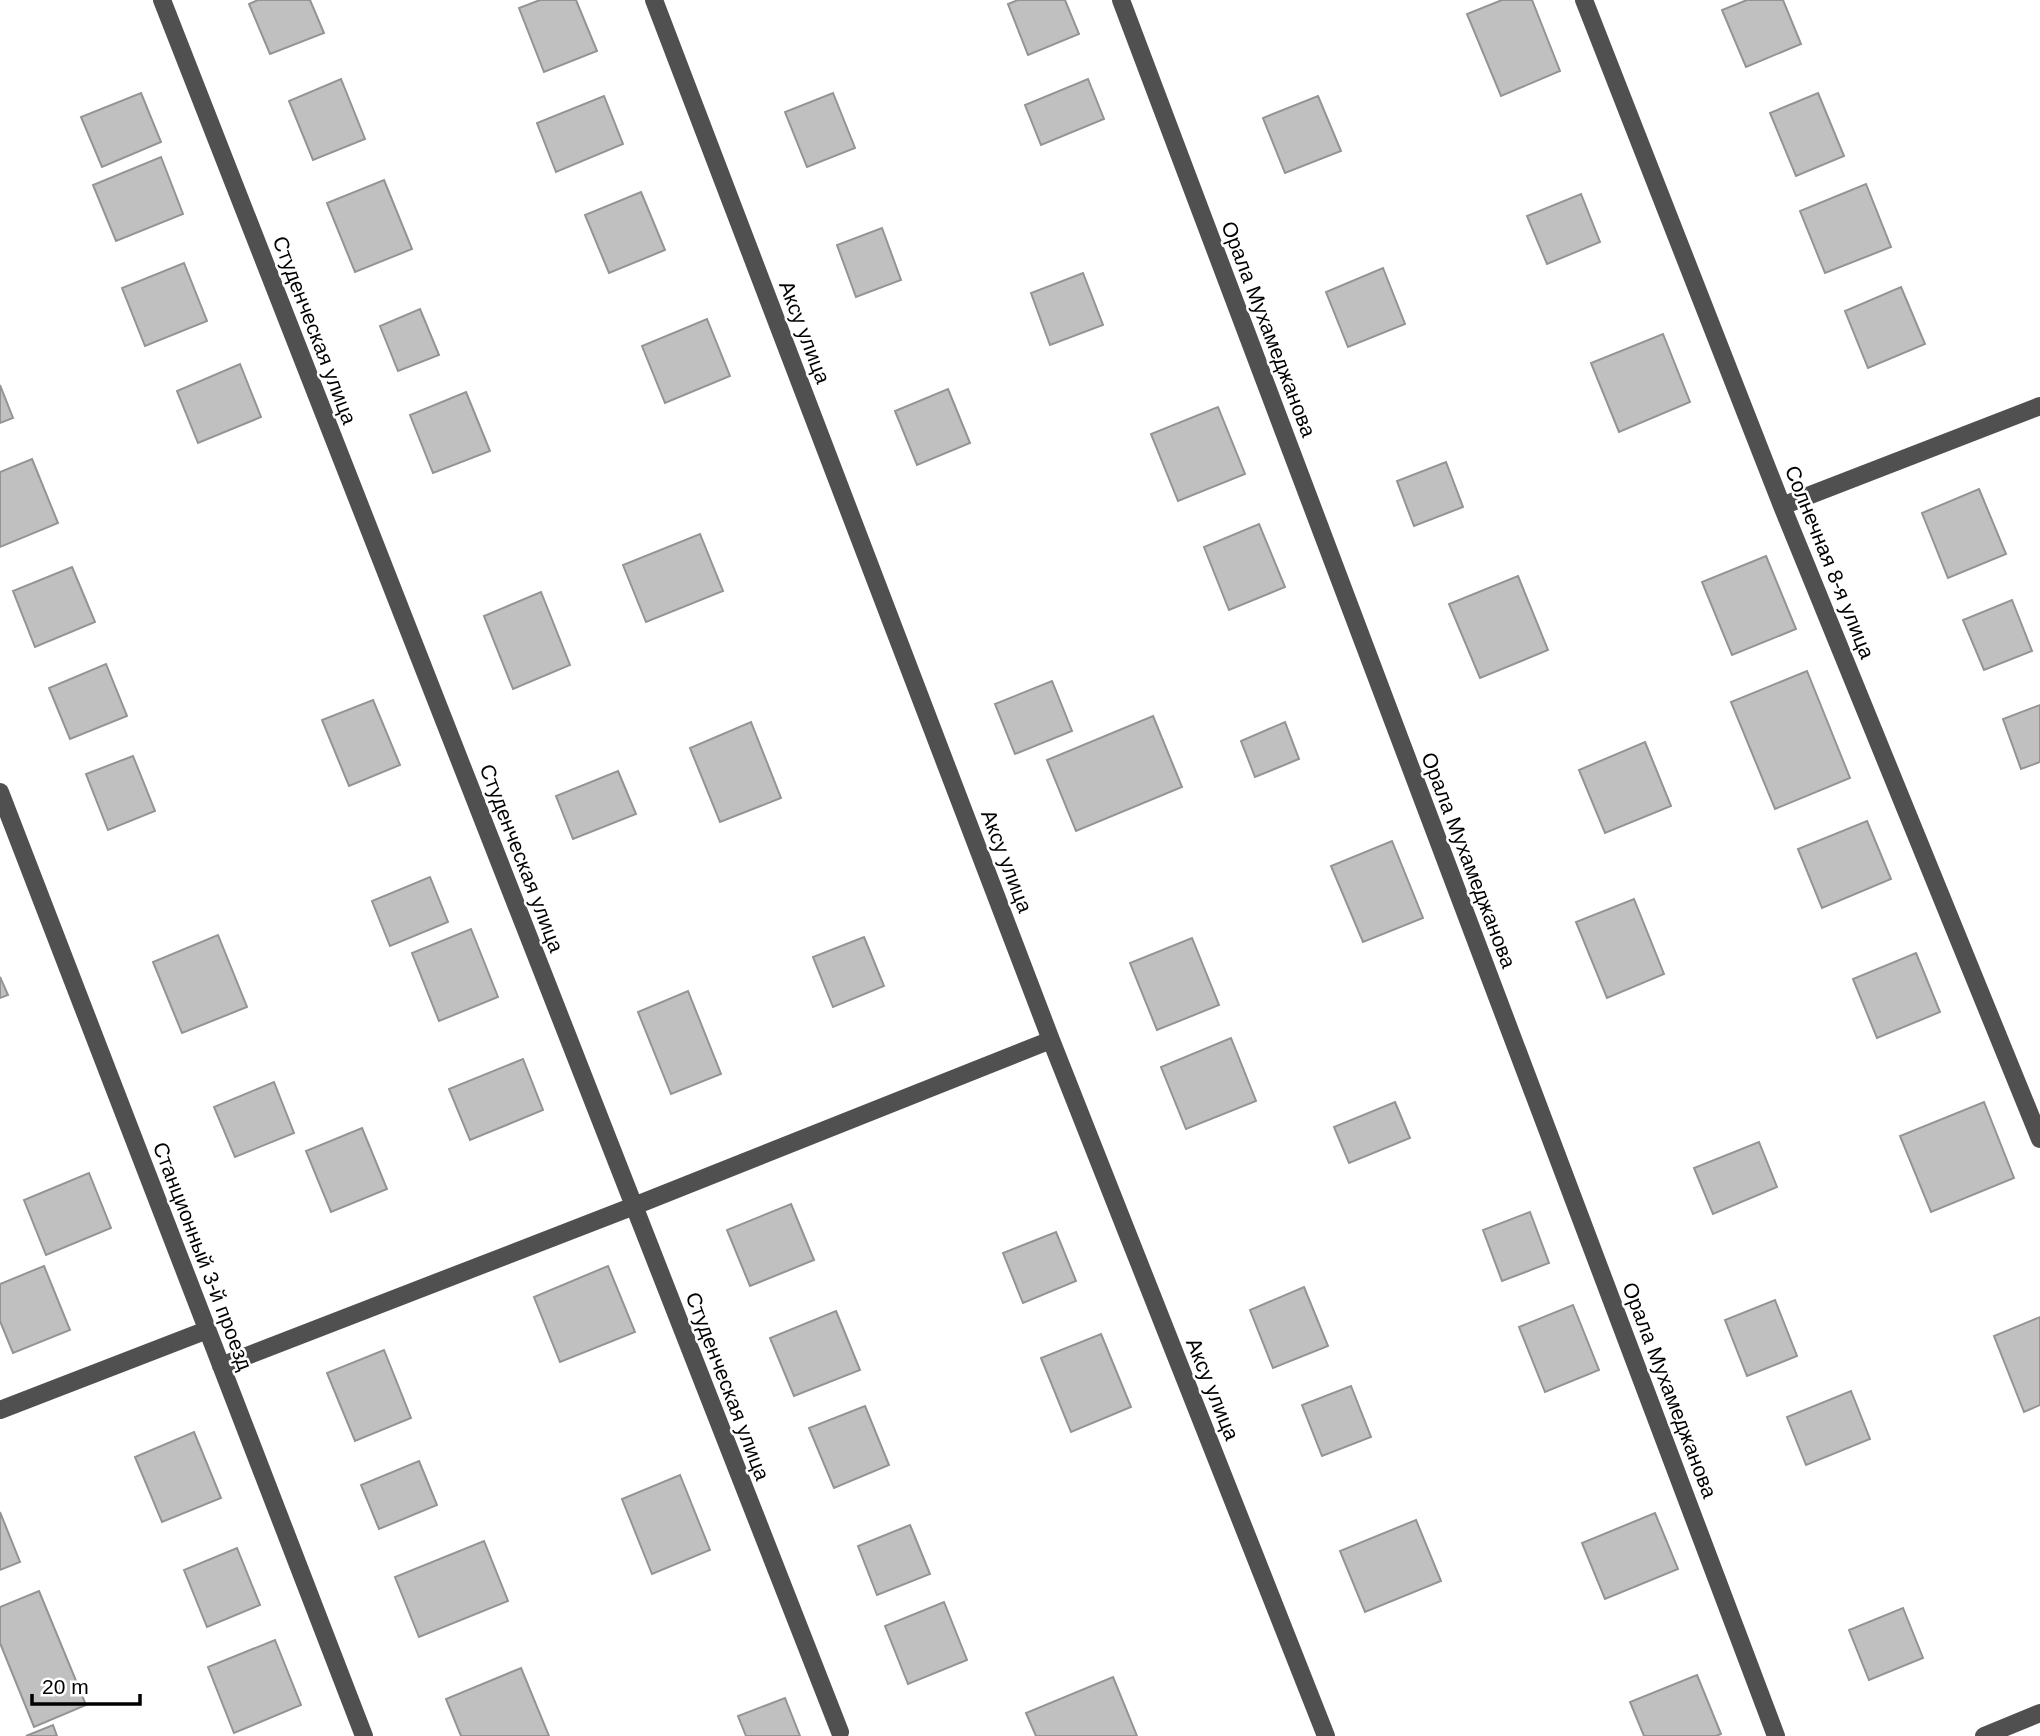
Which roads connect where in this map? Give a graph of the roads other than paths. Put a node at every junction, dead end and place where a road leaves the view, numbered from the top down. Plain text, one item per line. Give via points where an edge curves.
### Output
1 (162, 0) edge
2 (654, 0) edge
3 (1121, 0) edge
4 (1584, 0) edge
5 (2040, 406) edge
6 (1782, 506) junction
7 (0, 792) edge
8 (1051, 1040) junction
9 (2040, 1139) edge
10 (634, 1206) junction
11 (207, 1330) junction
12 (221, 1366) junction
13 (0, 1410) edge
14 (2040, 1713) edge
15 (840, 1732) dead end
16 (364, 1736) edge
17 (1326, 1736) edge
18 (1776, 1736) edge
19 (1984, 1736) edge

1 - 10 street, Студенческая улица
2 - 8 street, Аксу улица
3 - 18 street, Орала Мухамеджанова
4 - 6 street, Солнечная 8-я улица
5 - 6 street
6 - 9 street, Солнечная 8-я улица
7 - 11 street, Станционный 3-й проезд
8 - 10 street
8 - 17 street, Аксу улица
10 - 12 street
10 - 15 street, Студенческая улица
11 - 12 street, Станционный 3-й проезд
11 - 13 street
12 - 16 street, Станционный 3-й проезд
14 - 19 street

